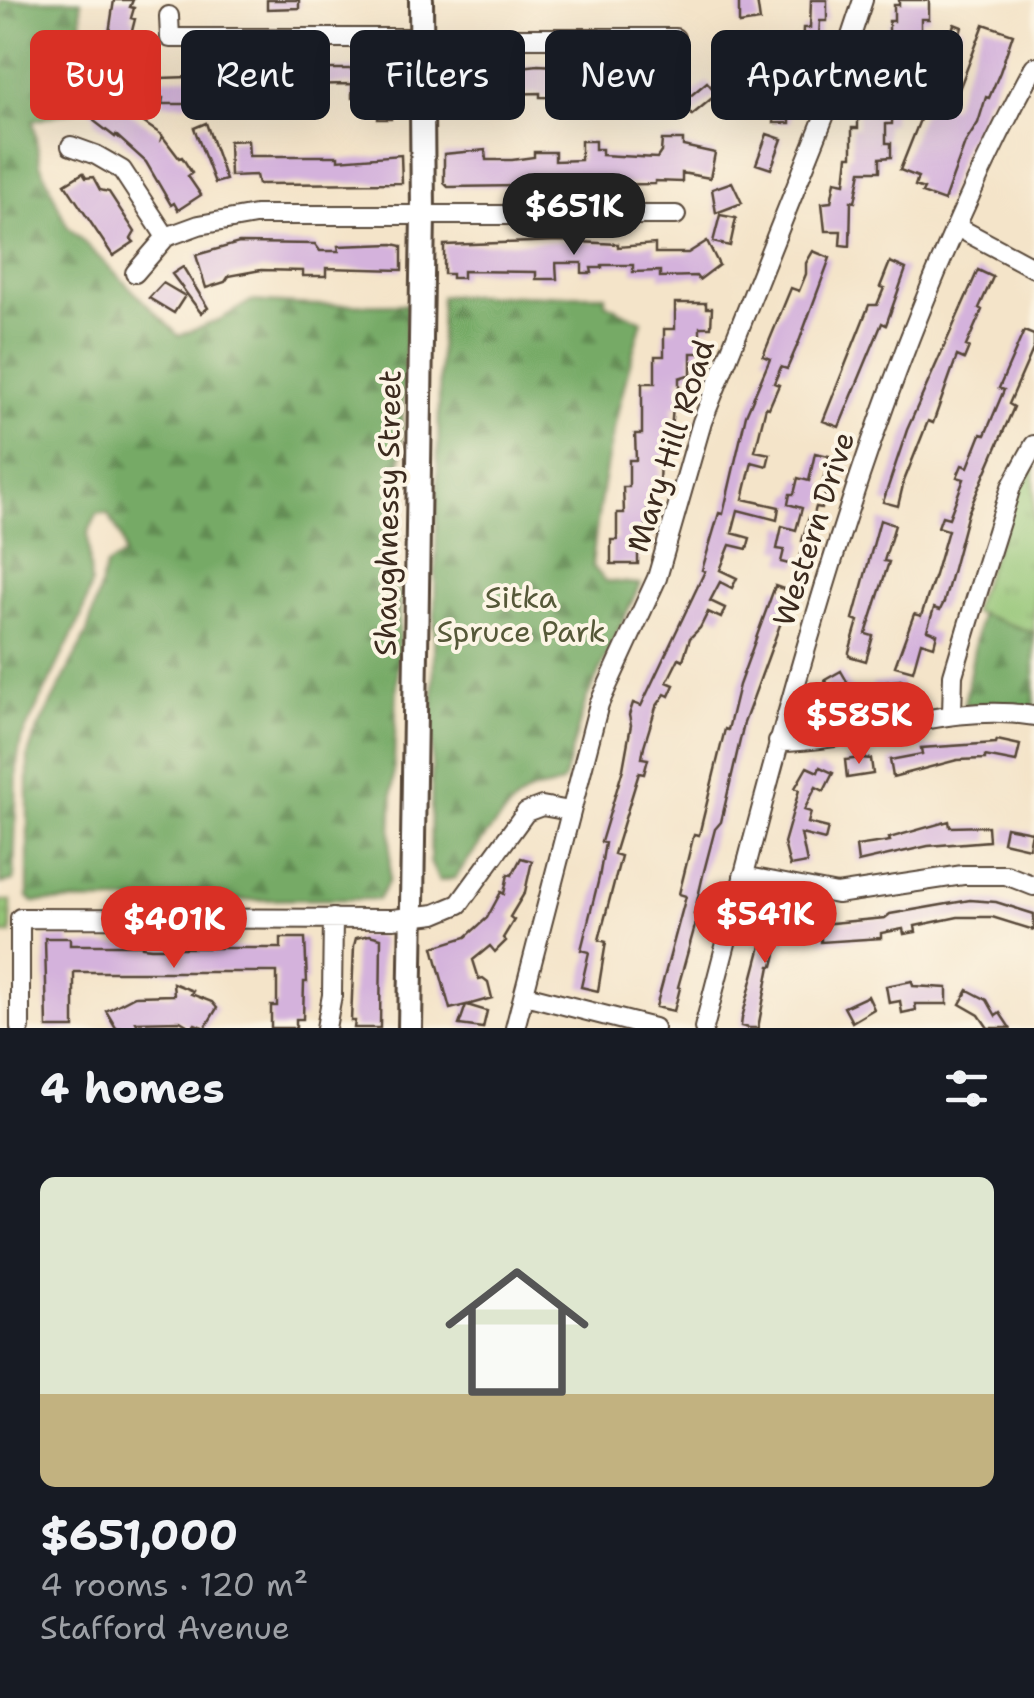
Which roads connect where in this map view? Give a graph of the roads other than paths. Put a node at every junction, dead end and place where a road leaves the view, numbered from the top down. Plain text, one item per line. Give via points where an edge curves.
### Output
1 (420, 0) edge
2 (863, 0) edge
3 (169, 16) dead end
4 (421, 30) edge
5 (350, 38) edge
6 (1034, 67) edge
7 (422, 120) edge
8 (71, 146) dead end
9 (423, 214) junction
10 (676, 215) dead end
11 (957, 227) junction
12 (166, 237) junction
13 (1034, 268) edge
14 (134, 273) dead end
15 (1034, 444) edge
16 (952, 714) junction
17 (1034, 716) edge
18 (778, 742) junction
19 (570, 811) junction
20 (743, 876) junction
21 (1034, 886) edge
22 (332, 918) junction
23 (410, 918) junction
24 (526, 995) junction
25 (20, 1028) edge
26 (326, 1028) edge
27 (410, 1028) edge
28 (515, 1028) edge
29 (654, 1028) edge
30 (704, 1028) edge

1 - 4 main road, Shaughnessy Street
2 - 19 street, Mary Hill Road via 702,422 657,578 600,704
3 - 5 street via 170,38
6 - 11 street, Western Drive
7 - 9 main road, Shaughnessy Street
8 - 12 street via 122,170
9 - 10 street
9 - 12 street via 256,215
9 - 23 main road, Shaughnessy Street
11 - 13 street
11 - 18 street, Western Drive via 880,415
12 - 14 street
15 - 16 street via 1004,507 976,598 953,675
16 - 17 street
16 - 18 street
18 - 20 street, Western Drive
19 - 23 street via 542,806 526,812 459,904
19 - 24 street, Mary Hill Road
20 - 21 street via 837,894 963,875 1006,875
20 - 30 street, Western Drive
22 - 23 street
22 - 25 street via 20,918
22 - 26 street
23 - 27 main road, Shaughnessy Street
24 - 28 street, Mary Hill Road
24 - 29 street

